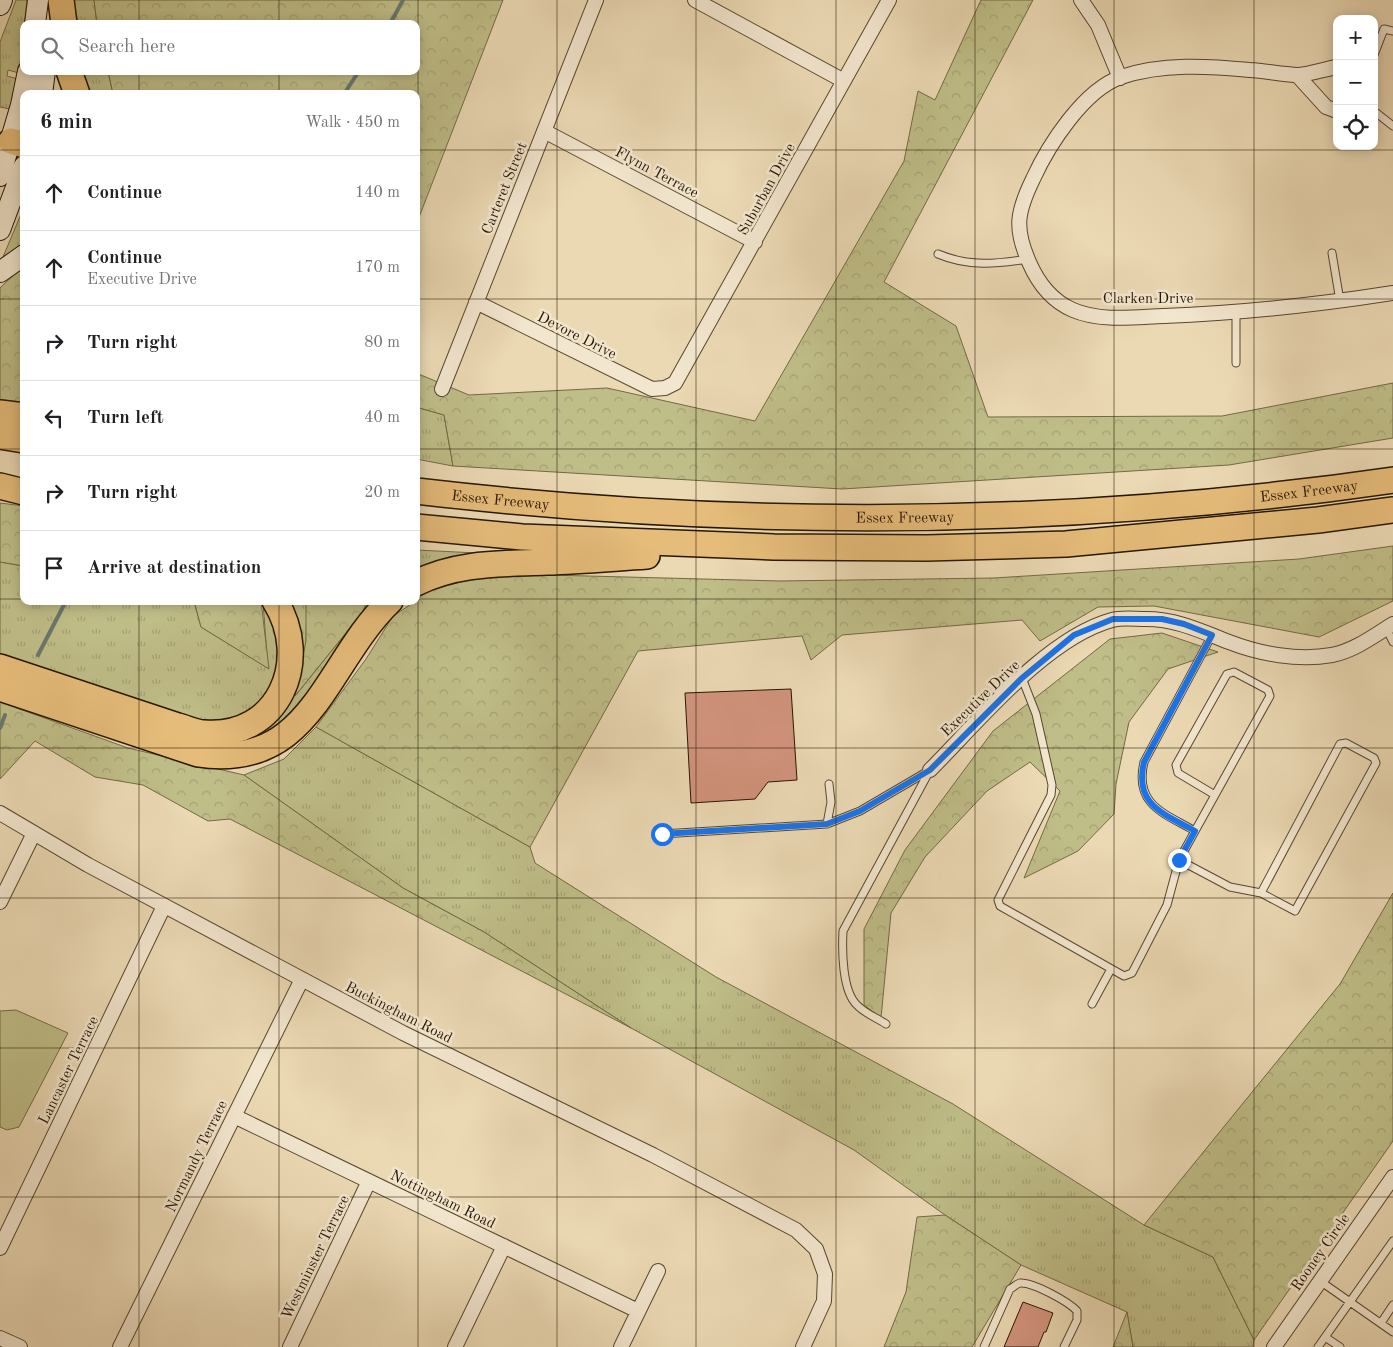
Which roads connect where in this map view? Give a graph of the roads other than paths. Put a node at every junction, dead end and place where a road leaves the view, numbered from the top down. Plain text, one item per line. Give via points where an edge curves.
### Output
1 (2, 0) edge
2 (38, 0) edge
3 (55, 0) edge
4 (61, 0) edge
5 (596, 0) edge
6 (694, 0) edge
7 (889, 0) edge
8 (1082, 0) edge
9 (0, 5) edge
10 (36, 20) edge
11 (52, 20) edge
12 (64, 20) edge
13 (1393, 30) edge
14 (1378, 44) edge
15 (1333, 68) edge
16 (27, 75) edge
17 (44, 75) edge
18 (70, 75) edge
19 (1297, 75) junction
20 (1120, 78) junction
21 (844, 81) junction
22 (23, 90) edge
23 (43, 90) edge
24 (76, 90) edge
25 (20, 101) edge
26 (1333, 109) edge
27 (1378, 114) edge
28 (1393, 126) edge
29 (12, 131) edge
30 (544, 131) junction
31 (0, 176) edge
32 (20, 177) edge
33 (0, 230) edge
34 (755, 242) junction
35 (1332, 253) dead end
36 (938, 254) dead end
37 (20, 259) edge
38 (1028, 259) junction
39 (0, 272) edge
40 (1393, 293) edge
41 (476, 302) junction
42 (1340, 302) junction
43 (1236, 313) junction
44 (1236, 364) dead end
45 (665, 388) joint
46 (442, 389) dead end
47 (0, 413) edge
48 (20, 416) edge
49 (0, 436) edge
50 (20, 439) edge
51 (1393, 480) edge
52 (0, 484) edge
53 (20, 486) edge
54 (20, 491) edge
55 (428, 492) edge
56 (1393, 510) edge
57 (420, 527) edge
58 (774, 548) junction
59 (420, 581) edge
60 (277, 605) edge
61 (386, 605) edge
62 (1390, 626) edge
63 (1212, 635) junction
64 (1393, 642) edge
65 (0, 667) edge
66 (1022, 678) junction
67 (0, 688) edge
68 (930, 770) junction
69 (829, 784) dead end
70 (1216, 795) junction
71 (0, 813) edge
72 (827, 824) junction
73 (1195, 831) junction
74 (34, 833) junction
75 (662, 834) dead end
76 (1179, 860) junction
77 (1261, 893) junction
78 (0, 902) edge
79 (164, 906) junction
80 (1111, 969) junction
81 (302, 979) junction
82 (1092, 1004) dead end
83 (886, 1024) dead end
84 (234, 1116) junction
85 (1393, 1177) edge
86 (369, 1181) junction
87 (1393, 1241) edge
88 (504, 1246) junction
89 (0, 1248) edge
90 (658, 1271) dead end
91 (1320, 1280) junction
92 (1351, 1302) junction
93 (1393, 1305) edge
94 (638, 1311) junction
95 (1381, 1323) junction
96 (1393, 1332) edge
97 (1325, 1337) junction
98 (0, 1338) edge
99 (20, 1347) edge
100 (120, 1347) edge
101 (290, 1347) edge
102 (455, 1347) edge
103 (621, 1347) edge
104 (803, 1347) edge
105 (984, 1347) edge
106 (1064, 1347) edge
107 (1274, 1347) edge
108 (1318, 1347) edge
109 (1340, 1347) edge

1 - 9 main road
2 - 10 main road
3 - 11 main road
4 - 12 highway
5 - 30 street, Carteret Street
6 - 21 street
7 - 21 street, Suburban Drive
8 - 20 street via 1098,25
13 - 14 lane via 1384,29
15 - 19 street, Clarken Drive
16 - 22 main road
17 - 23 main road
18 - 24 highway
19 - 20 street, Clarken Drive via 1188,66
19 - 26 street via 1326,106
20 - 38 street, Clarken Drive via 1094,94 1071,116 1038,168 1024,197 1018,220 1020,242
21 - 34 street, Suburban Drive
25 - 29 main road
27 - 28 lane
29 - 31 main road
30 - 34 street, Flynn Terrace
30 - 41 street, Carteret Street
32 - 33 main road
34 - 45 street, Suburban Drive via 684,371 675,383
35 - 42 lane
36 - 38 lane via 956,262 976,264
37 - 39 main road
38 - 43 street, Clarken Drive via 1051,297 1074,310 1107,317
40 - 42 street, Clarken Drive
41 - 45 street, Devore Drive via 632,381 652,389
41 - 46 street, Carteret Street
42 - 43 street, Clarken Drive
43 - 44 lane
47 - 48 highway
49 - 50 highway
51 - 55 highway, Essex Freeway via 1182,505 948,518 780,518 692,514
52 - 53 highway
52 - 54 highway
56 - 58 highway, Essex Freeway via 1066,544
57 - 58 highway, Essex Freeway via 522,537
58 - 59 highway via 499,563 449,569
60 - 65 highway via 287,624 291,642 292,660 286,682 278,700 255,722 231,731 204,733 178,726
61 - 67 highway via 370,620 328,684 286,736 268,748 246,755 222,758 198,754
62 - 63 street, Executive Drive via 1333,655 1267,654
62 - 64 lane
63 - 66 street, Executive Drive via 1162,619 1113,619 1074,635
63 - 73 lane via 1144,762 1140,778 1153,807
66 - 68 street, Executive Drive
66 - 80 lane via 1036,714 1052,786 1051,795 998,900 1000,906
68 - 72 lane via 860,811
68 - 83 lane via 843,931 842,956 851,998
69 - 72 lane via 831,802
70 - 70 lane via 1178,773 1176,765 1227,674 1234,672 1268,690 1270,696
70 - 73 lane
71 - 74 street, Buckingham Road
72 - 75 lane
73 - 76 lane
74 - 78 street
74 - 79 street, Buckingham Road
76 - 77 lane via 1230,887
76 - 80 lane via 1167,905 1132,973 1124,976
77 - 77 lane via 1340,744 1346,743 1374,758 1376,763 1295,911
79 - 81 street, Buckingham Road
79 - 89 street, Lancaster Terrace
80 - 82 lane
81 - 84 street, Normandy Terrace
81 - 104 street, Buckingham Road via 403,1033 791,1226 816,1249 825,1274 824,1301
84 - 86 street, Nottingham Road
84 - 100 street, Normandy Terrace
85 - 91 street, Rooney Circle
86 - 88 street, Nottingham Road
86 - 101 street, Westminster Terrace
87 - 92 lane
88 - 94 street, Nottingham Road
88 - 102 street
90 - 94 street
91 - 92 lane
91 - 107 street, Rooney Circle
92 - 95 lane
92 - 97 lane
93 - 95 lane
94 - 103 street
95 - 96 lane
97 - 108 lane
97 - 109 lane
98 - 99 street
105 - 106 lane via 1010,1289 1018,1283 1062,1300 1077,1311 1077,1320

